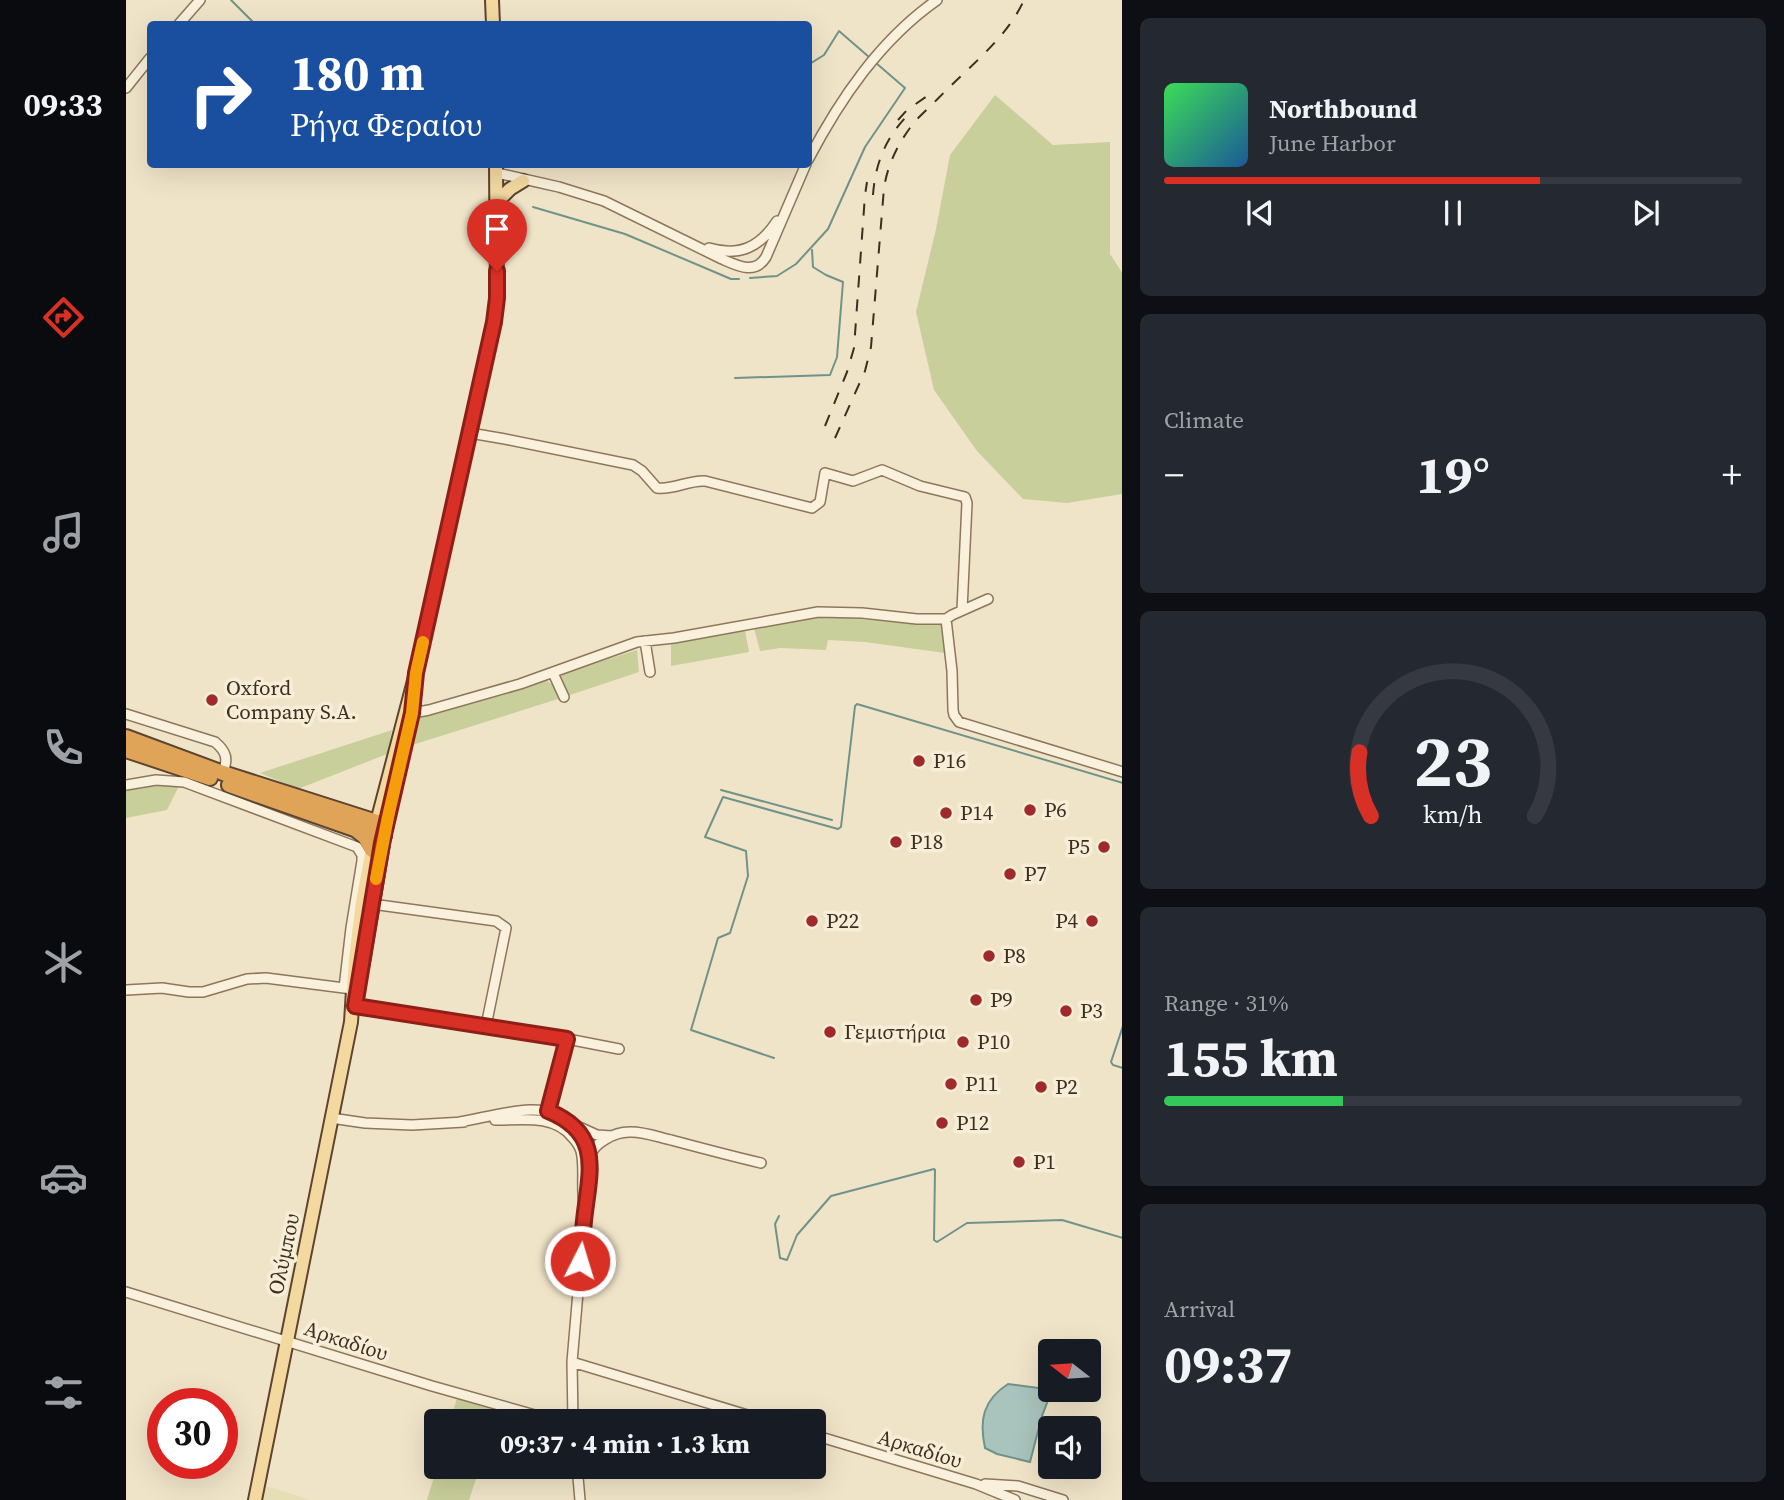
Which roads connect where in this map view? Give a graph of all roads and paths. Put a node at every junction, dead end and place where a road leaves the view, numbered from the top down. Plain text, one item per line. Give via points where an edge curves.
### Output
1 (200, 0) edge
2 (492, 0) edge
3 (937, 0) edge
4 (182, 21) edge
5 (493, 21) edge
6 (147, 62) edge
7 (126, 88) edge
8 (812, 153) edge
9 (804, 168) edge
10 (497, 174) edge
11 (527, 181) junction
12 (497, 202) junction
13 (788, 205) junction
14 (693, 245) junction
15 (470, 433) junction
16 (988, 599) dead end
17 (962, 610) junction
18 (946, 619) junction
19 (645, 641) junction
20 (650, 672) dead end
21 (553, 673) junction
22 (564, 697) dead end
23 (126, 714) edge
24 (408, 720) junction
25 (126, 737) edge
26 (126, 750) edge
27 (1122, 772) edge
28 (223, 773) junction
29 (126, 785) edge
30 (354, 829) junction
31 (381, 829) junction
32 (349, 844) junction
33 (372, 850) junction
34 (372, 904) junction
35 (352, 988) junction
36 (126, 990) edge
37 (353, 1011) junction
38 (486, 1026) junction
39 (567, 1039) junction
40 (619, 1049) dead end
41 (548, 1111) junction
42 (331, 1118) junction
43 (460, 1122) junction
44 (571, 1123) junction
45 (598, 1139) junction
46 (583, 1148) junction
47 (761, 1163) dead end
48 (591, 1166) junction
49 (585, 1210) junction
50 (126, 1292) edge
51 (286, 1340) junction
52 (572, 1362) junction
53 (513, 1409) edge
54 (573, 1409) edge
55 (727, 1409) edge
56 (826, 1439) edge
57 (578, 1479) edge
58 (976, 1484) junction
59 (255, 1500) edge
60 (580, 1500) edge
61 (1015, 1500) edge
62 (1063, 1500) edge

1 - 4 street
2 - 5 main road
3 - 8 street via 899,32 853,85
6 - 7 street
9 - 13 street
10 - 11 street
10 - 12 main road
11 - 12 main road
11 - 14 street via 604,201
12 - 15 main road via 497,298
13 - 14 street via 751,247 727,252
13 - 14 street via 764,262 756,267 741,267
15 - 17 street via 633,465 657,488 705,481 812,508 820,502 825,473 853,481 882,470 965,497
15 - 24 main road
16 - 17 street
17 - 18 street
18 - 19 street via 818,611
18 - 27 street via 953,710 959,722
19 - 20 street
19 - 21 street
21 - 22 street
21 - 24 street
23 - 28 street via 215,742 227,757
24 - 31 main road
25 - 28 highway
26 - 30 highway
28 - 31 highway
29 - 32 street via 184,782
30 - 31 highway
30 - 32 street
30 - 33 highway
31 - 33 main road
31 - 34 main road
32 - 35 street via 360,851 362,861 351,928
33 - 35 main road
34 - 35 main road
34 - 38 street via 496,921 506,928
35 - 36 street via 266,978 204,992
35 - 37 main road, Ολύμπου
37 - 38 street
37 - 42 main road, Ολύμπου
38 - 39 street
39 - 40 street
39 - 41 street
41 - 43 street
41 - 44 street
42 - 43 street via 412,1125
42 - 51 main road, Ολύμπου
43 - 46 street via 541,1120 567,1129
44 - 45 street
44 - 46 street
45 - 46 street
45 - 47 street via 639,1133
45 - 48 street via 590,1155
46 - 48 street
46 - 49 street
48 - 49 street
49 - 52 street
50 - 51 street, Αρκαδίου
51 - 53 street, Αρκαδίου
51 - 59 main road, Ολύμπου
52 - 54 street
52 - 55 street
56 - 58 street, Αρκαδίου
57 - 60 street
58 - 61 street, Αρκαδίου
58 - 62 street via 1018,1486

